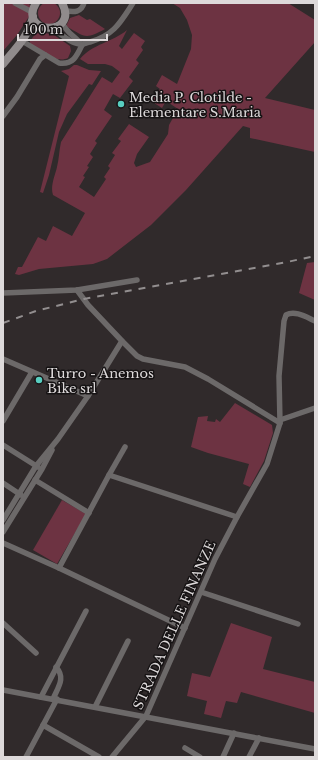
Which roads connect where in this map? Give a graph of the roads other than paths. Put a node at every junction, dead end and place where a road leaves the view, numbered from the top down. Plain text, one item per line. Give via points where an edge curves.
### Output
1 (15, 3) edge
2 (36, 3) edge
3 (62, 3) edge
4 (84, 3) edge
5 (133, 3) edge
6 (65, 11) junction
7 (33, 14) junction
8 (62, 22) junction
9 (47, 28) junction
10 (23, 39) junction
11 (82, 45) junction
12 (45, 55) junction
13 (3, 64) edge
14 (3, 116) edge
15 (137, 280) dead end
16 (77, 290) junction
17 (3, 293) edge
18 (315, 321) edge
19 (122, 341) junction
20 (3, 359) edge
21 (32, 372) junction
22 (88, 396) junction
23 (315, 408) edge
24 (4, 419) edge
25 (280, 422) junction
26 (58, 439) junction
27 (3, 446) edge
28 (125, 447) dead end
29 (36, 466) junction
30 (42, 469) junction
31 (109, 475) junction
32 (35, 480) junction
33 (3, 483) edge
34 (19, 493) junction
35 (24, 497) junction
36 (88, 513) junction
37 (237, 517) junction
38 (3, 520) edge
39 (3, 532) edge
40 (3, 543) edge
41 (59, 568) junction
42 (201, 592) junction
43 (86, 612) dead end
44 (3, 623) edge
45 (298, 624) dead end
46 (185, 628) junction
47 (128, 641) dead end
48 (36, 653) dead end
49 (56, 668) junction
50 (3, 690) edge
51 (41, 697) junction
52 (55, 699) junction
53 (95, 707) junction
54 (146, 716) junction
55 (43, 725) junction
56 (234, 733) junction
57 (258, 738) junction
58 (185, 748) dead end
59 (315, 749) edge
60 (26, 757) edge
61 (99, 757) edge
62 (112, 757) edge
63 (200, 757) edge
64 (223, 757) edge
65 (249, 757) edge

1 - 7 street
2 - 7 street
3 - 6 street
4 - 6 street via 82,9 77,12
5 - 11 street via 110,34
6 - 8 street
7 - 9 street via 35,21
7 - 10 street via 30,28
8 - 9 street via 55,28
8 - 11 street via 66,30
9 - 10 street
9 - 11 street via 58,31 74,43
10 - 12 street
10 - 13 street
11 - 12 street via 73,61 65,64
12 - 14 street
15 - 16 street
16 - 17 street
16 - 19 street via 88,306
18 - 25 street, STRADA DELLE FINANZE via 291,313 284,321 279,376
19 - 22 street
19 - 25 street via 137,356 185,367
20 - 21 street
21 - 22 street
21 - 24 street
22 - 26 street
23 - 25 street
25 - 37 street, STRADA DELLE FINANZE via 267,464
26 - 29 street
26 - 30 street
27 - 29 street
28 - 31 street
29 - 30 street
29 - 34 street
30 - 32 street
31 - 36 street
31 - 37 street
32 - 35 street
32 - 36 street
33 - 34 street
34 - 35 street
34 - 38 street
35 - 39 street
36 - 41 street
37 - 42 street, STRADA DELLE FINANZE
40 - 41 street
41 - 46 street
42 - 45 street
42 - 46 street, STRADA DELLE FINANZE
43 - 49 street
44 - 48 street
46 - 54 street, STRADA DELLE FINANZE
47 - 53 street
49 - 51 street
49 - 52 street via 62,677
50 - 51 street
51 - 52 street
52 - 53 street
52 - 55 street
53 - 54 street
54 - 56 street
54 - 62 street, STRADA DELLE FINANZE
55 - 60 street
55 - 61 street
56 - 57 street
56 - 64 street
57 - 59 street
57 - 65 street
58 - 63 street

